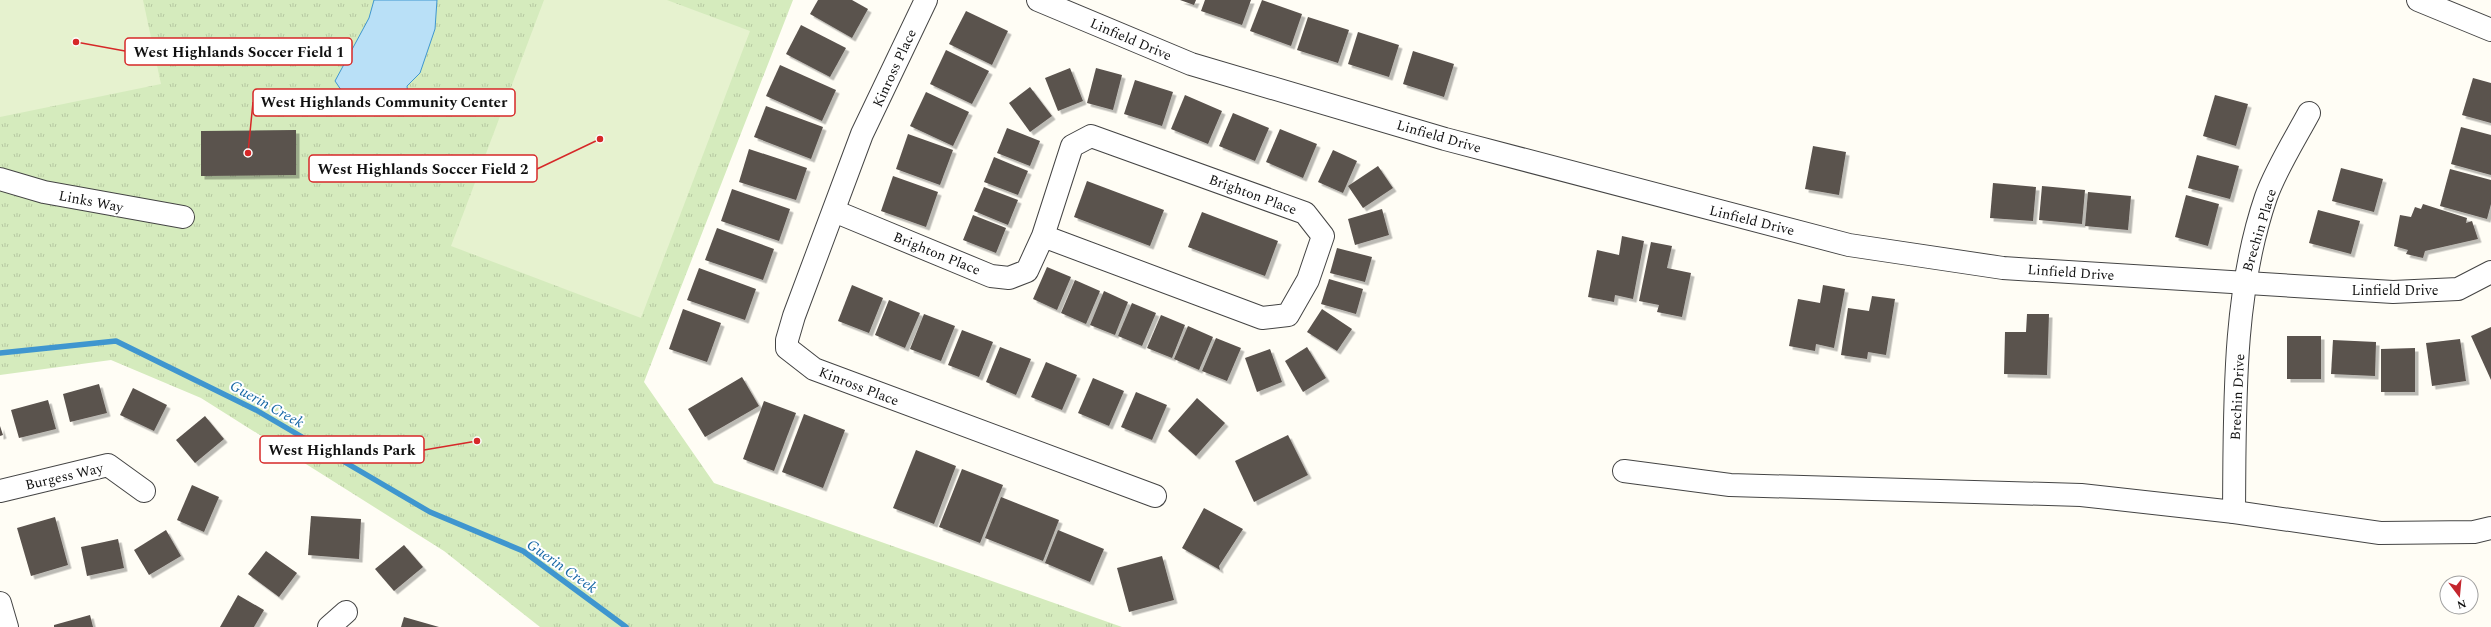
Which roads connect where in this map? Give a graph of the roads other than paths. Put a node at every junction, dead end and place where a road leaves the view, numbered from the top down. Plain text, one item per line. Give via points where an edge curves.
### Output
1 (926, 0) edge
2 (1038, 0) edge
3 (2418, 0) edge
4 (2491, 30) edge
5 (2309, 113) dead end
6 (0, 179) edge
7 (834, 211) junction
8 (183, 217) dead end
9 (1043, 236) junction
10 (2491, 272) edge
11 (2243, 283) junction
12 (1624, 471) dead end
13 (0, 491) edge
14 (144, 491) dead end
15 (1154, 496) dead end
16 (2234, 512) junction
17 (2491, 528) edge
18 (0, 603) edge
19 (346, 612) dead end
20 (7, 627) edge
21 (330, 627) edge

1 - 7 street, Kinross Place via 862,134
2 - 11 street, Linfield Drive via 1191,64 1445,139 1849,245 2004,268
3 - 4 street
5 - 11 street, Brechin Place via 2266,196
6 - 8 street, Links Way via 44,192
7 - 9 street, Brighton Place via 991,276 1009,278 1027,271
7 - 15 street, Kinross Place via 794,316 787,348 814,369
9 - 9 street, Brighton Place via 1262,318 1288,315 1308,280 1323,236 1306,213 1091,136 1072,146
10 - 11 street, Linfield Drive via 2458,289 2393,292
11 - 16 street, Brechin Drive via 2235,425
12 - 16 street via 1730,485 2081,495
13 - 14 street, Burgess Way via 108,465
16 - 17 street via 2380,533 2474,532
18 - 20 street
19 - 21 street

